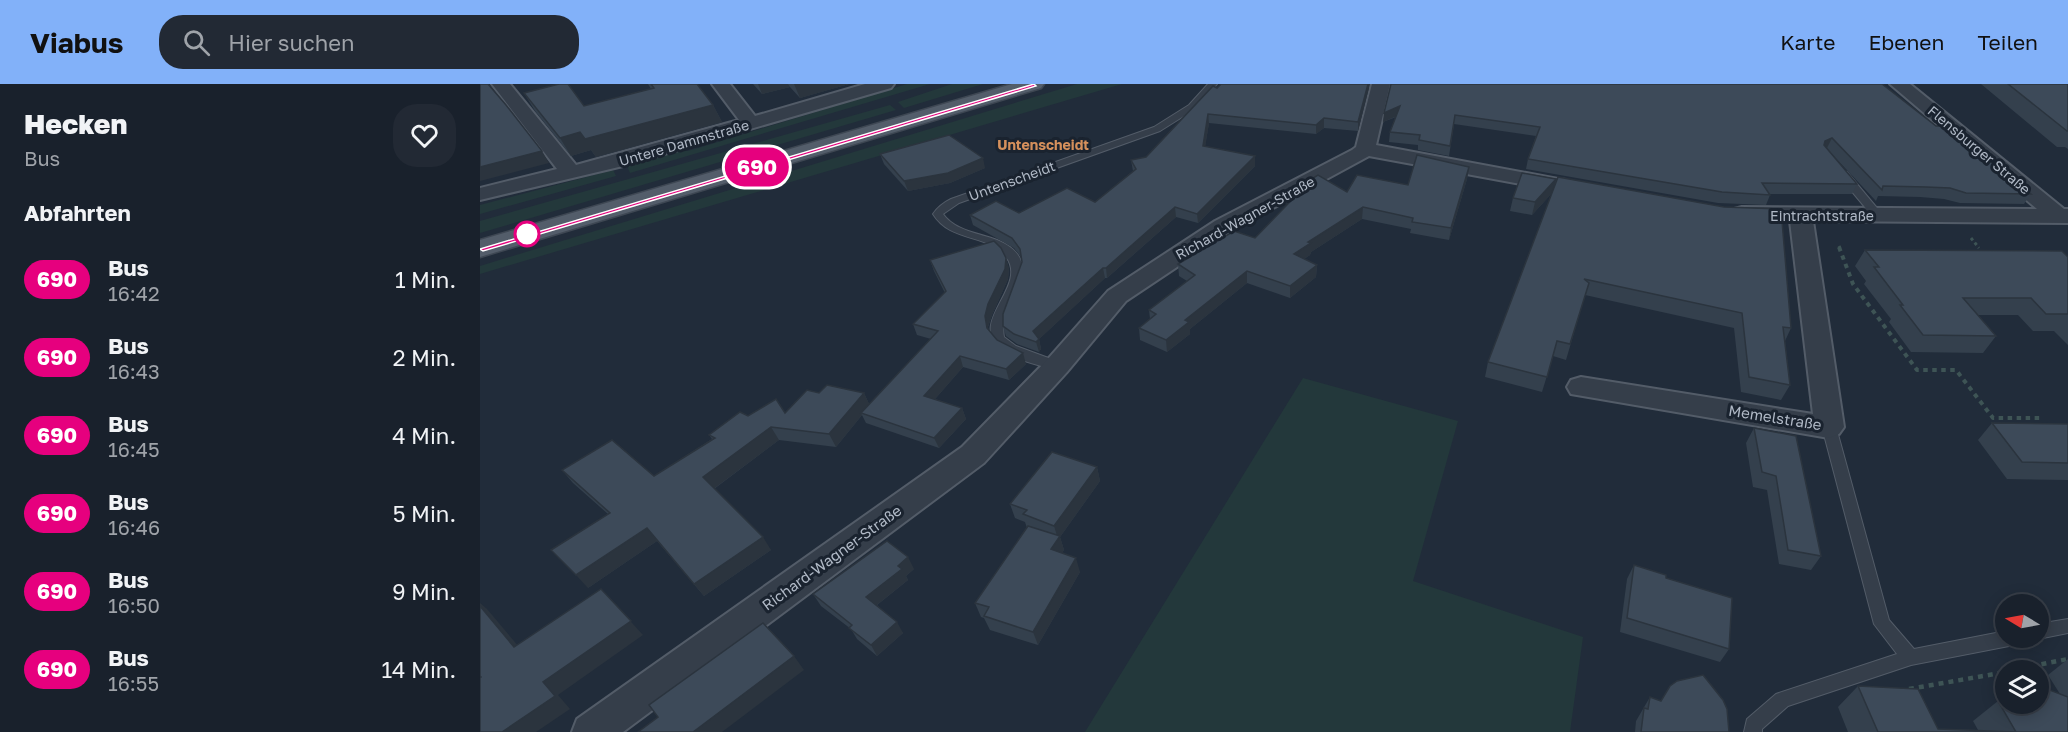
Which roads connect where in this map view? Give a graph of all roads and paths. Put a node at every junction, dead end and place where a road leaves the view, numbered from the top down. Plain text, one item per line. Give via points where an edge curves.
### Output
1 (501, 84) edge
2 (721, 84) edge
3 (885, 84) edge
4 (1034, 84) edge
5 (1213, 84) edge
6 (1381, 84) edge
7 (1899, 84) edge
8 (752, 123) junction
9 (1365, 149) junction
10 (1834, 162) edge
11 (571, 174) junction
12 (1573, 187) edge
13 (480, 194) edge
14 (1718, 212) edge
15 (1801, 216) junction
16 (1878, 216) junction
17 (2064, 216) edge
18 (1839, 246) dead end
19 (480, 249) edge
20 (1057, 366) junction
21 (1581, 387) dead end
22 (2042, 418) dead end
23 (1830, 427) junction
24 (2068, 626) edge
25 (2049, 630) edge
26 (1995, 641) edge
27 (1911, 657) junction
28 (2068, 659) edge
29 (2049, 663) edge
30 (1995, 674) edge
31 (1907, 690) edge
32 (591, 732) edge
33 (1753, 732) edge

1 - 11 street
2 - 8 street
3 - 8 street, Untere Dammstraße
4 - 19 main road
5 - 20 lane, Untenscheidt via 1192,106 1157,129 955,201 938,214 941,222 952,229 981,236 1014,257 1018,269 1016,283 996,325 997,339 1005,346
6 - 9 street
7 - 17 street, Flensburger Straße
8 - 11 street, Untere Dammstraße
9 - 12 street
9 - 20 street, Richard-Wagner-Straße via 1223,226 1147,274 1117,296
10 - 16 lane
11 - 13 street, Untere Dammstraße
14 - 15 street, Eintrachtstraße
15 - 16 street, Eintrachtstraße
15 - 23 street, Memelstraße
16 - 17 street, Eintrachtstraße
18 - 22 path via 1853,284 1917,370 1956,370 1993,418
20 - 32 street, Richard-Wagner-Straße via 973,455
21 - 23 street, Memelstraße
23 - 27 lane via 1881,624
24 - 25 lane
26 - 27 lane
27 - 33 lane via 1782,700 1753,725
28 - 29 path
30 - 31 path

